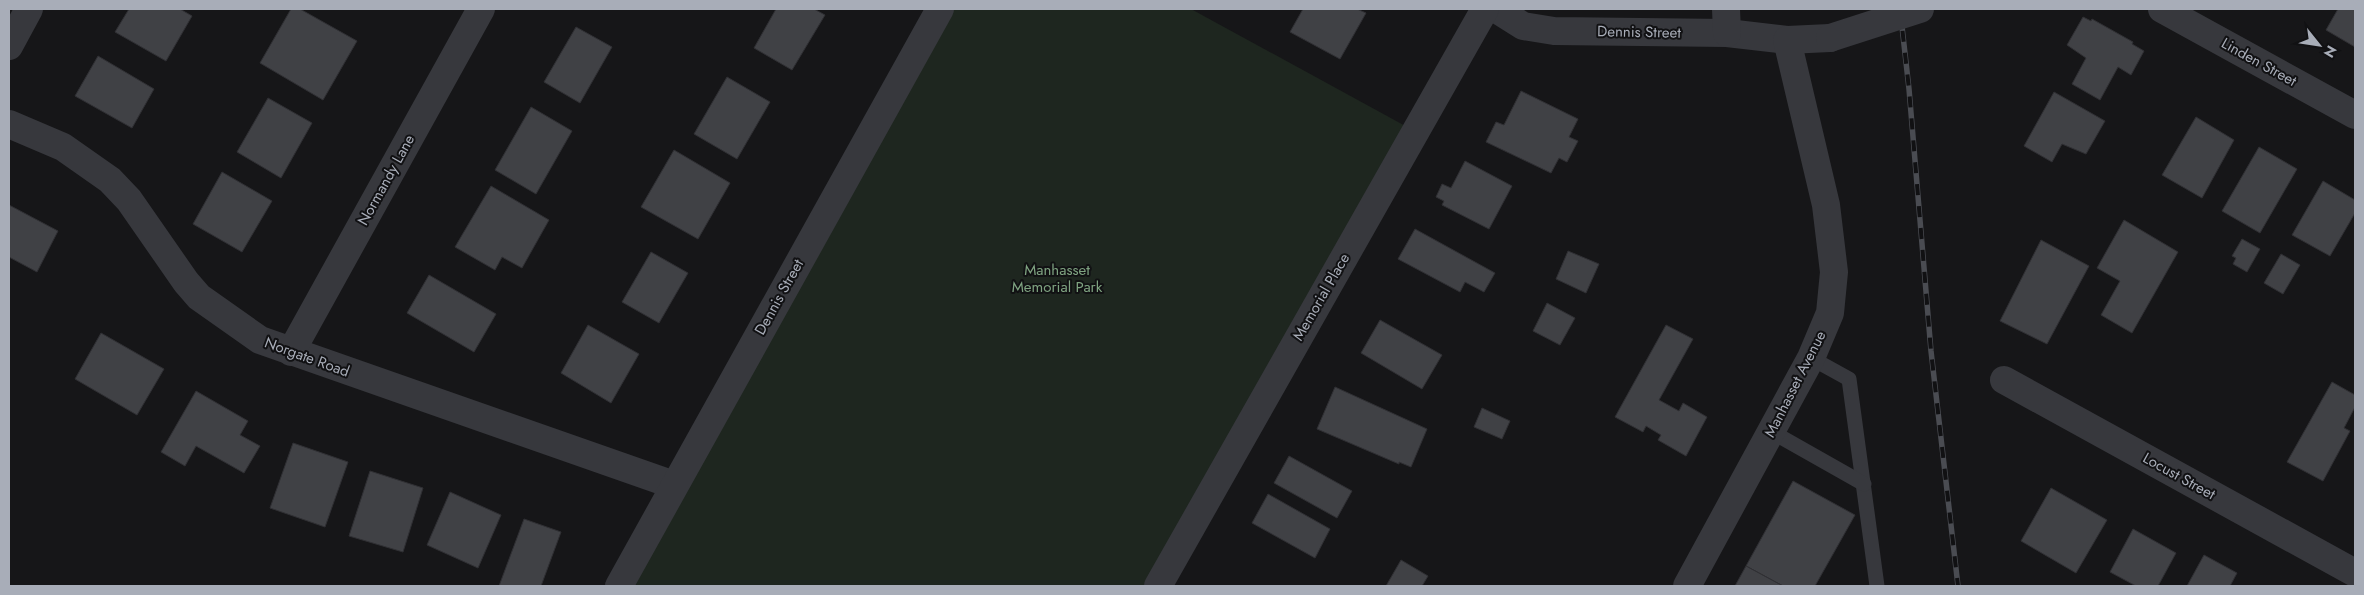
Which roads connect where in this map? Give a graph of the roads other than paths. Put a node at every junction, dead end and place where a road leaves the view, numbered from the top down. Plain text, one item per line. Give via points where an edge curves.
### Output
1 (29, 9) edge
2 (481, 9) edge
3 (940, 9) edge
4 (1485, 9) edge
5 (1496, 9) edge
6 (1920, 9) edge
7 (2162, 9) edge
8 (1726, 21) edge
9 (1787, 40) junction
10 (9, 46) edge
11 (2355, 115) edge
12 (9, 124) edge
13 (290, 352) junction
14 (1812, 358) junction
15 (2004, 380) dead end
16 (1772, 432) junction
17 (1864, 484) junction
18 (674, 486) junction
19 (2355, 573) edge
20 (618, 586) edge
21 (1158, 586) edge
22 (1687, 586) edge
23 (1878, 586) edge

1 - 10 street
2 - 13 street, Normandy Lane
3 - 18 street, Dennis Street
4 - 21 street, Memorial Place
5 - 8 street, Dennis Street via 1523,26 1554,31
6 - 9 street, Dennis Street, bridge via 1830,38
7 - 11 street, Linden Street
8 - 9 street, Dennis Street
9 - 14 street, Manhasset Avenue via 1826,205 1834,272 1830,313
12 - 13 street, Norgate Road via 63,147 110,180 129,200 199,297 250,334
13 - 18 street, Norgate Road
14 - 16 street, Manhasset Avenue
14 - 17 lane via 1849,379
15 - 19 street, Locust Street
16 - 17 lane
16 - 22 street, Manhasset Avenue
17 - 23 lane
18 - 20 street, Dennis Street

